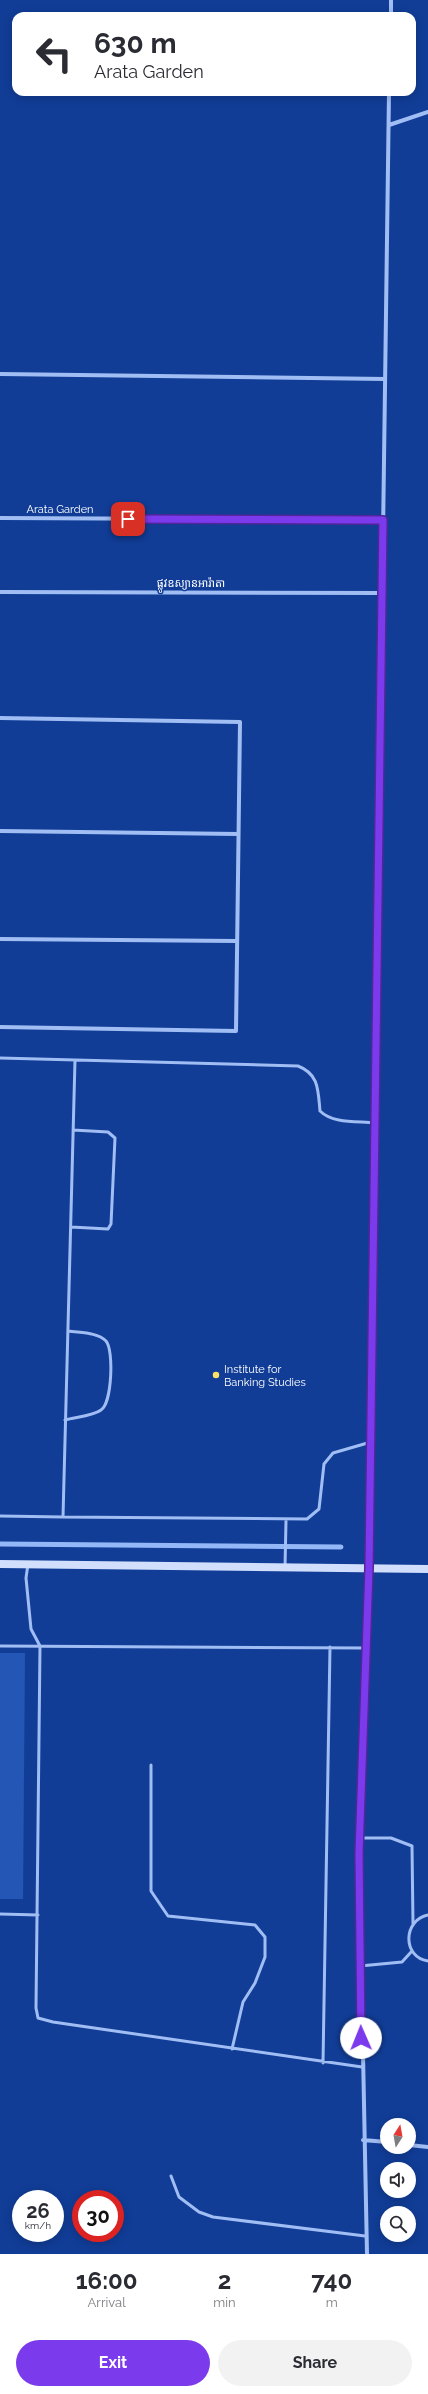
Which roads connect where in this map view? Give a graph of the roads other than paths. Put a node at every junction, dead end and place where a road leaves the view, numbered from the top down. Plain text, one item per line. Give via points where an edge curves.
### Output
1 (391, 0) edge
2 (391, 12) edge
3 (390, 96) edge
4 (428, 112) edge
5 (389, 125) junction
6 (0, 374) edge
7 (385, 378) junction
8 (0, 518) edge
9 (383, 520) junction
10 (0, 592) edge
11 (382, 593) junction
12 (0, 718) edge
13 (0, 831) edge
14 (238, 834) junction
15 (0, 939) edge
16 (237, 941) junction
17 (0, 1027) edge
18 (0, 1058) edge
19 (75, 1060) junction
20 (375, 1123) junction
21 (73, 1130) junction
22 (71, 1227) junction
23 (68, 1331) junction
24 (66, 1420) junction
25 (370, 1442) junction
26 (0, 1516) edge
27 (63, 1517) junction
28 (286, 1520) junction
29 (0, 1564) edge
30 (28, 1564) junction
31 (285, 1567) junction
32 (369, 1568) junction
33 (428, 1569) edge
34 (0, 1646) edge
35 (40, 1646) junction
36 (330, 1647) junction
37 (366, 1648) junction
38 (151, 1765) dead end
39 (359, 1838) junction
40 (0, 1914) edge
41 (38, 1915) junction
42 (428, 1915) edge
43 (413, 1924) junction
44 (412, 1951) junction
45 (428, 1961) edge
46 (360, 1966) junction
47 (232, 2049) junction
48 (323, 2063) junction
49 (362, 2067) junction
50 (363, 2140) junction
51 (380, 2141) edge
52 (416, 2146) edge
53 (428, 2147) edge
54 (171, 2176) dead end
55 (366, 2236) junction
56 (367, 2254) edge

1 - 2 street
3 - 5 street
4 - 5 street
5 - 7 street
6 - 7 street
7 - 9 street
8 - 9 street, Arata Garden
9 - 11 street
10 - 11 street, ផ្លូវឧស្យានអារ៉ាតា
11 - 20 street
12 - 14 street via 240,722
13 - 14 street
14 - 16 street
15 - 16 street
16 - 17 street via 236,1031
18 - 19 lane
19 - 20 lane via 298,1066 307,1069 315,1078 318,1084 320,1111 325,1116
19 - 21 lane
20 - 25 street
21 - 22 lane
21 - 22 lane via 108,1132 115,1138 111,1224 108,1229
22 - 23 lane
23 - 24 lane
23 - 24 lane via 99,1336 107,1342 110,1349 110,1387 107,1403 101,1410
24 - 27 lane
25 - 28 lane via 333,1453 324,1464 319,1509 307,1520
25 - 32 street
26 - 27 lane
27 - 28 lane
28 - 31 lane
29 - 30 street
30 - 31 street
30 - 35 lane via 26,1578 31,1629
31 - 32 street
32 - 33 street
32 - 37 street
34 - 35 lane
35 - 36 lane
35 - 41 lane
36 - 37 lane
36 - 48 lane
37 - 39 street
38 - 47 lane via 151,1892 168,1916 255,1925 265,1937 265,1957 255,1983 243,2002
39 - 43 lane via 392,1838 412,1846
39 - 46 street
40 - 41 lane
41 - 47 lane via 38,2018
42 - 43 lane via 418,1918
43 - 44 lane via 408,1937
44 - 45 lane via 417,1957
44 - 46 lane via 402,1962
46 - 49 street
47 - 48 lane
48 - 49 lane
49 - 50 street
50 - 51 street
50 - 55 street
52 - 53 street
54 - 55 lane via 179,2197 199,2212 213,2217
55 - 56 street

